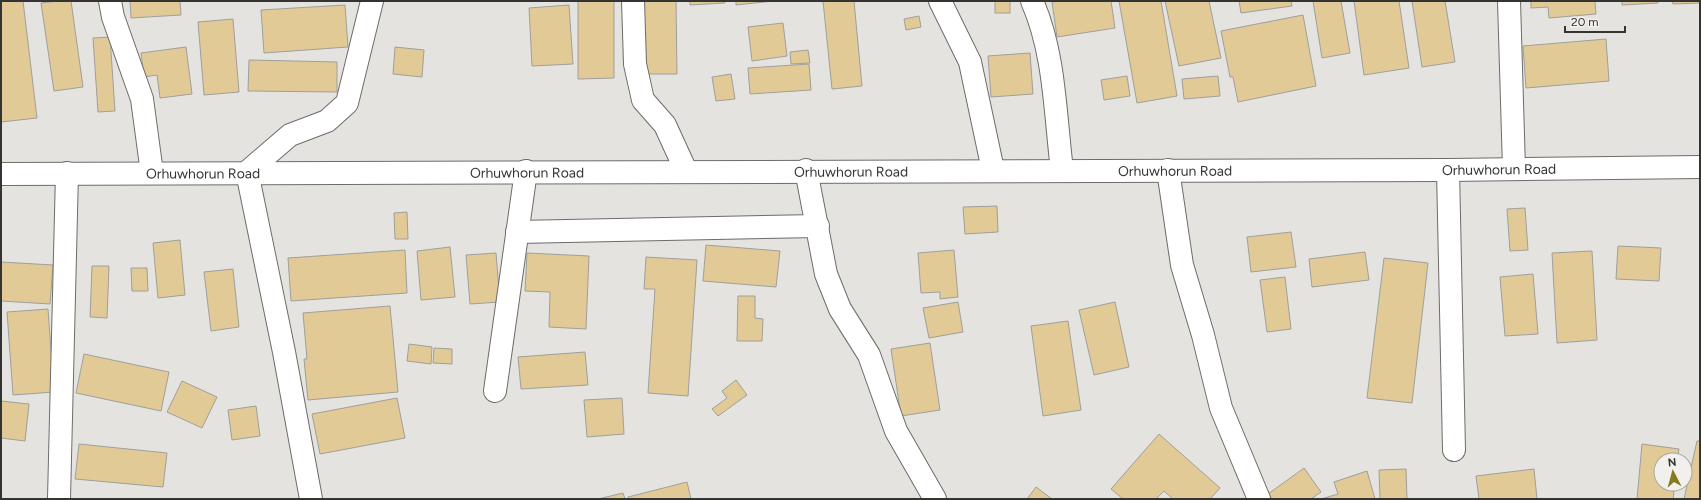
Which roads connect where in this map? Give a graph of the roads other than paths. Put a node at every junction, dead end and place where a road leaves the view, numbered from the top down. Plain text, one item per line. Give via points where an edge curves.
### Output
1 (110, 1) edge
2 (372, 1) edge
3 (633, 1) edge
4 (940, 1) edge
5 (1032, 1) edge
6 (1508, 1) edge
7 (1700, 167) edge
8 (1514, 169) junction
9 (806, 170) junction
10 (993, 170) junction
11 (1062, 170) junction
12 (1168, 170) junction
13 (1448, 170) junction
14 (526, 171) junction
15 (686, 171) junction
16 (152, 172) junction
17 (247, 172) junction
18 (66, 173) junction
19 (1, 174) edge
20 (818, 226) junction
21 (517, 232) junction
22 (495, 391) dead end
23 (1454, 450) dead end
24 (59, 499) edge
25 (311, 499) edge
26 (935, 499) edge
27 (1259, 499) edge

1 - 16 street via 113,17 142,99
2 - 17 street via 347,104 327,121 290,135
3 - 15 street via 635,64 643,100 665,125
4 - 10 street via 970,62
5 - 11 street via 1043,28 1048,52
6 - 8 street
7 - 8 street, Orhuwhorun Road
8 - 13 street, Orhuwhorun Road
9 - 10 street, Orhuwhorun Road
9 - 15 street, Orhuwhorun Road
9 - 20 street
10 - 11 street, Orhuwhorun Road
11 - 12 street, Orhuwhorun Road
12 - 13 street, Orhuwhorun Road
12 - 27 street via 1182,265 1221,408
13 - 23 street
14 - 15 street, Orhuwhorun Road
14 - 17 street, Orhuwhorun Road
14 - 21 street
16 - 17 street, Orhuwhorun Road
16 - 18 street, Orhuwhorun Road
17 - 25 street
18 - 19 street, Orhuwhorun Road
18 - 24 street
20 - 21 street
20 - 26 street via 826,274 840,308 869,355 896,431
21 - 22 street

